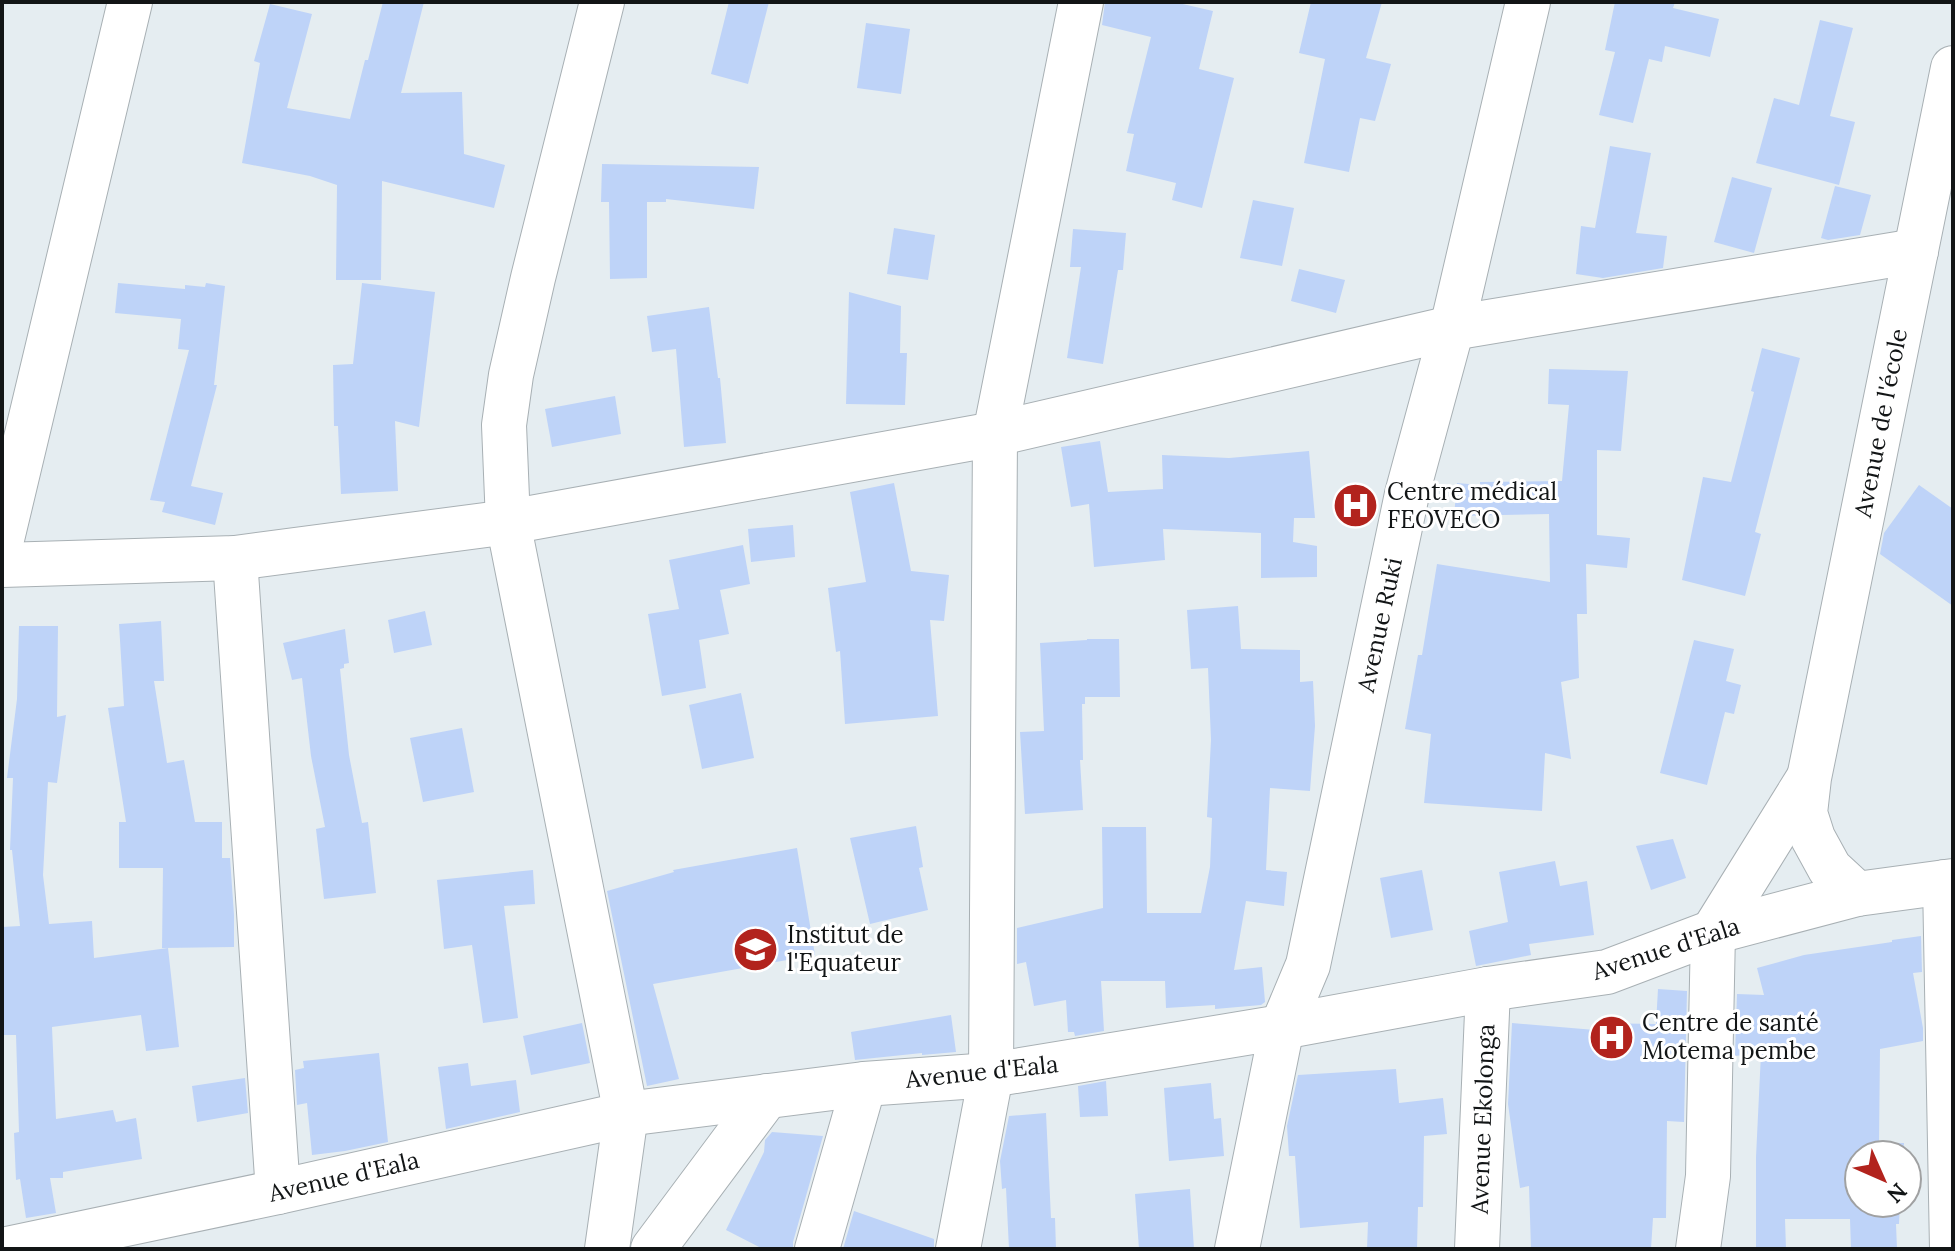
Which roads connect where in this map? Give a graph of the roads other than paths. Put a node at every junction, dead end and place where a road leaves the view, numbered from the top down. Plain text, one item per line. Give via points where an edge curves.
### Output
1 (130, 2) edge
2 (602, 2) edge
3 (1081, 2) edge
4 (1528, 2) edge
5 (1953, 68) edge
6 (1916, 251) junction
7 (1452, 328) junction
8 (995, 434) junction
9 (508, 522) junction
10 (2, 539) edge
11 (235, 558) junction
12 (2, 565) edge
13 (1809, 778) junction
14 (1949, 882) edge
15 (1857, 894) junction
16 (1713, 932) junction
17 (1488, 989) junction
18 (1282, 1027) junction
19 (991, 1075) junction
20 (864, 1084) junction
21 (767, 1096) junction
22 (626, 1114) junction
23 (278, 1192) junction
24 (16, 1248) edge
25 (7, 1249) edge
26 (607, 1249) edge
27 (653, 1249) edge
28 (817, 1249) edge
29 (958, 1249) edge
30 (1237, 1249) edge
31 (1477, 1249) edge
32 (1698, 1249) edge
33 (1952, 1249) edge

1 - 10 street
2 - 9 street via 511,375 504,425
3 - 8 street
4 - 7 street, Avenue Ruki
5 - 6 street, Avenue de l'école
6 - 7 street
6 - 13 street, Avenue de l'école
7 - 8 street
7 - 18 street, Avenue Ruki via 1407,494 1308,965
8 - 9 street
8 - 19 street
9 - 11 street
9 - 22 street
11 - 12 street
11 - 23 street
13 - 15 street via 1805,813 1813,838 1830,869
13 - 16 street
14 - 15 street, Avenue d'Eala
14 - 33 street
15 - 16 street, Avenue d'Eala
16 - 17 street, Avenue d'Eala via 1607,972
16 - 32 street via 1708,1176
17 - 18 street, Avenue d'Eala
17 - 31 street, Avenue Ekolonga
18 - 19 street, Avenue d'Eala
18 - 30 street, Avenue Ruki
19 - 20 street, Avenue d'Eala
19 - 29 street
20 - 21 street, Avenue d'Eala
20 - 28 street
21 - 22 street, Avenue d'Eala
21 - 27 street
22 - 23 street, Avenue d'Eala
22 - 26 street
23 - 24 street, Avenue d'Eala
24 - 25 street, Avenue d'Eala

